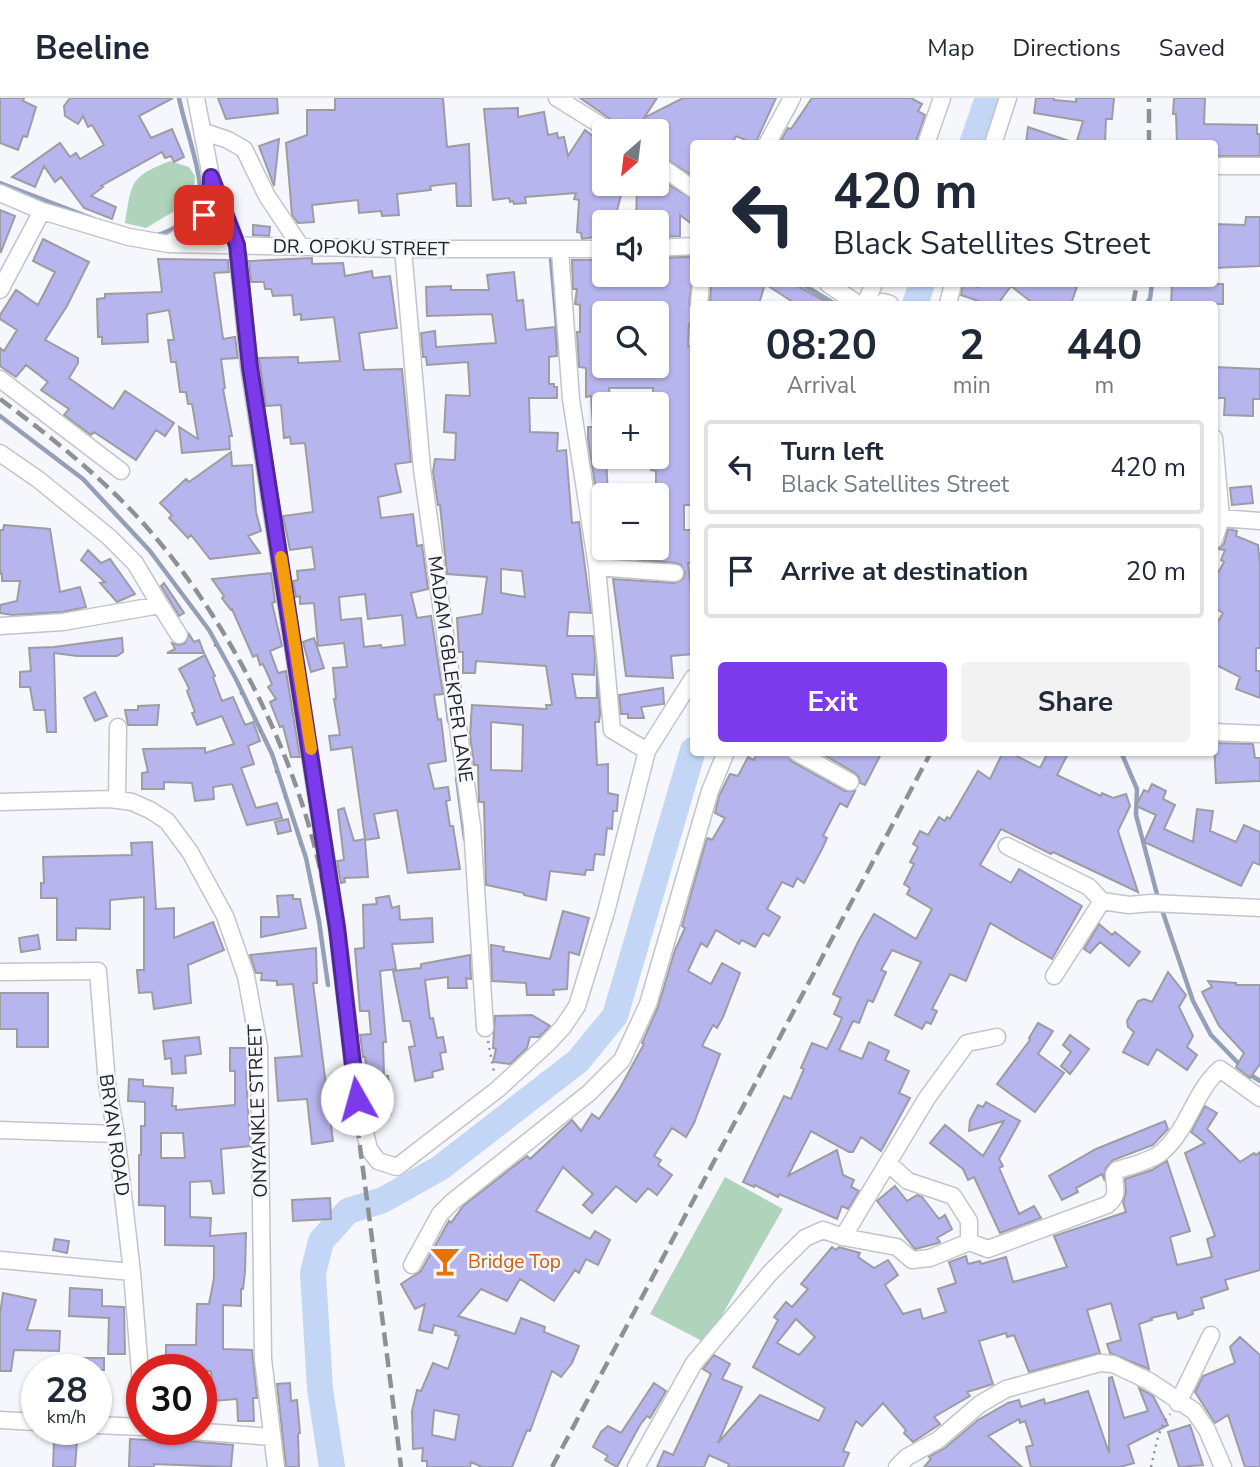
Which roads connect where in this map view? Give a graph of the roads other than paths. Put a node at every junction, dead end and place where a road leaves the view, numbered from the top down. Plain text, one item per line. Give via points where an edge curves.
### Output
1 (196, 98) edge
2 (557, 98) edge
3 (792, 98) edge
4 (942, 98) edge
5 (1008, 98) edge
6 (592, 120) edge
7 (202, 131) junction
8 (769, 140) edge
9 (927, 140) edge
10 (994, 140) edge
11 (1218, 166) edge
12 (1260, 166) edge
13 (669, 172) edge
14 (211, 177) junction
15 (690, 187) edge
16 (0, 193) edge
17 (42, 211) junction
18 (169, 244) junction
19 (237, 245) junction
20 (690, 246) edge
21 (301, 247) junction
22 (669, 247) edge
23 (403, 249) junction
24 (592, 249) edge
25 (560, 250) junction
26 (832, 287) edge
27 (0, 290) edge
28 (854, 301) edge
29 (0, 379) edge
30 (0, 453) edge
31 (121, 471) dead end
32 (1218, 484) edge
33 (1221, 518) junction
34 (1260, 521) edge
35 (1218, 527) edge
36 (597, 567) junction
37 (675, 573) dead end
38 (160, 606) junction
39 (0, 626) edge
40 (179, 635) dead end
41 (690, 682) edge
42 (118, 727) dead end
43 (1218, 732) edge
44 (1260, 734) edge
45 (648, 751) junction
46 (724, 756) edge
47 (803, 756) edge
48 (850, 782) dead end
49 (117, 800) junction
50 (0, 802) edge
51 (1007, 846) dead end
52 (1102, 901) junction
53 (1260, 908) edge
54 (0, 972) edge
55 (1054, 976) dead end
56 (485, 1028) road end
57 (996, 1037) dead end
58 (1260, 1098) edge
59 (0, 1130) edge
60 (116, 1134) junction
61 (888, 1163) junction
62 (843, 1237) junction
63 (969, 1242) junction
64 (0, 1260) edge
65 (412, 1265) dead end
66 (132, 1272) junction
67 (1211, 1335) dead end
68 (139, 1354) edge
69 (1178, 1402) junction
70 (0, 1420) edge
71 (21, 1421) edge
72 (217, 1433) edge
73 (272, 1437) junction
74 (276, 1467) edge
75 (636, 1467) edge
76 (897, 1467) edge
77 (1223, 1467) edge

1 - 7 street
2 - 6 street
3 - 8 street
4 - 9 street
5 - 10 street
7 - 14 street
7 - 21 street via 244,149 267,196
11 - 12 street
13 - 15 street
14 - 18 street via 210,202 204,215 197,226
14 - 19 street
16 - 17 street, DR. OPOKU STREET
17 - 18 street, DR. OPOKU STREET via 128,237
17 - 27 street
18 - 19 street, DR. OPOKU STREET
19 - 21 street, DR. OPOKU STREET
19 - 45 street via 250,367 337,928 357,1099 369,1149 378,1161 397,1167 498,1089 548,1043 577,1006
20 - 22 street
21 - 23 street, DR. OPOKU STREET
23 - 25 street, DR. OPOKU STREET
23 - 56 street, MADAM GBLEKPER LANE via 422,469 472,826
24 - 25 street, DR. OPOKU STREET
25 - 36 street via 571,398
26 - 28 street
29 - 31 street
30 - 38 street via 109,537 135,563
32 - 33 street
33 - 34 street
33 - 35 street
36 - 37 street
36 - 45 street via 612,730
38 - 39 street via 64,622
38 - 40 street
41 - 45 street
42 - 49 street
43 - 44 street
46 - 65 street via 648,1004 622,1059 589,1093 452,1202 440,1214
47 - 48 street
49 - 50 street, ONYANKLE STREET
49 - 73 street, ONYANKLE STREET via 132,802 167,821 190,852 225,916 246,976 259,1047 263,1359
51 - 52 street via 1089,887
52 - 53 street
52 - 55 street
54 - 60 street, BRYAN ROAD via 98,971
57 - 61 street via 967,1043
58 - 63 street via 1220,1069 1209,1078 1162,1153 1116,1170 1115,1199 1107,1205 989,1250
59 - 60 street
60 - 66 street, BRYAN ROAD
61 - 62 street
61 - 63 street via 908,1181 953,1196 969,1222
62 - 63 street via 897,1247 912,1260 930,1258
62 - 75 street via 823,1230 806,1238 770,1273 694,1363
64 - 66 street
66 - 68 street, BRYAN ROAD
67 - 69 street
69 - 76 street via 1156,1385 1113,1364 1091,1364 1006,1389
69 - 77 street via 1194,1411 1208,1430
70 - 71 street
72 - 73 street
73 - 74 street, ONYANKLE STREET

